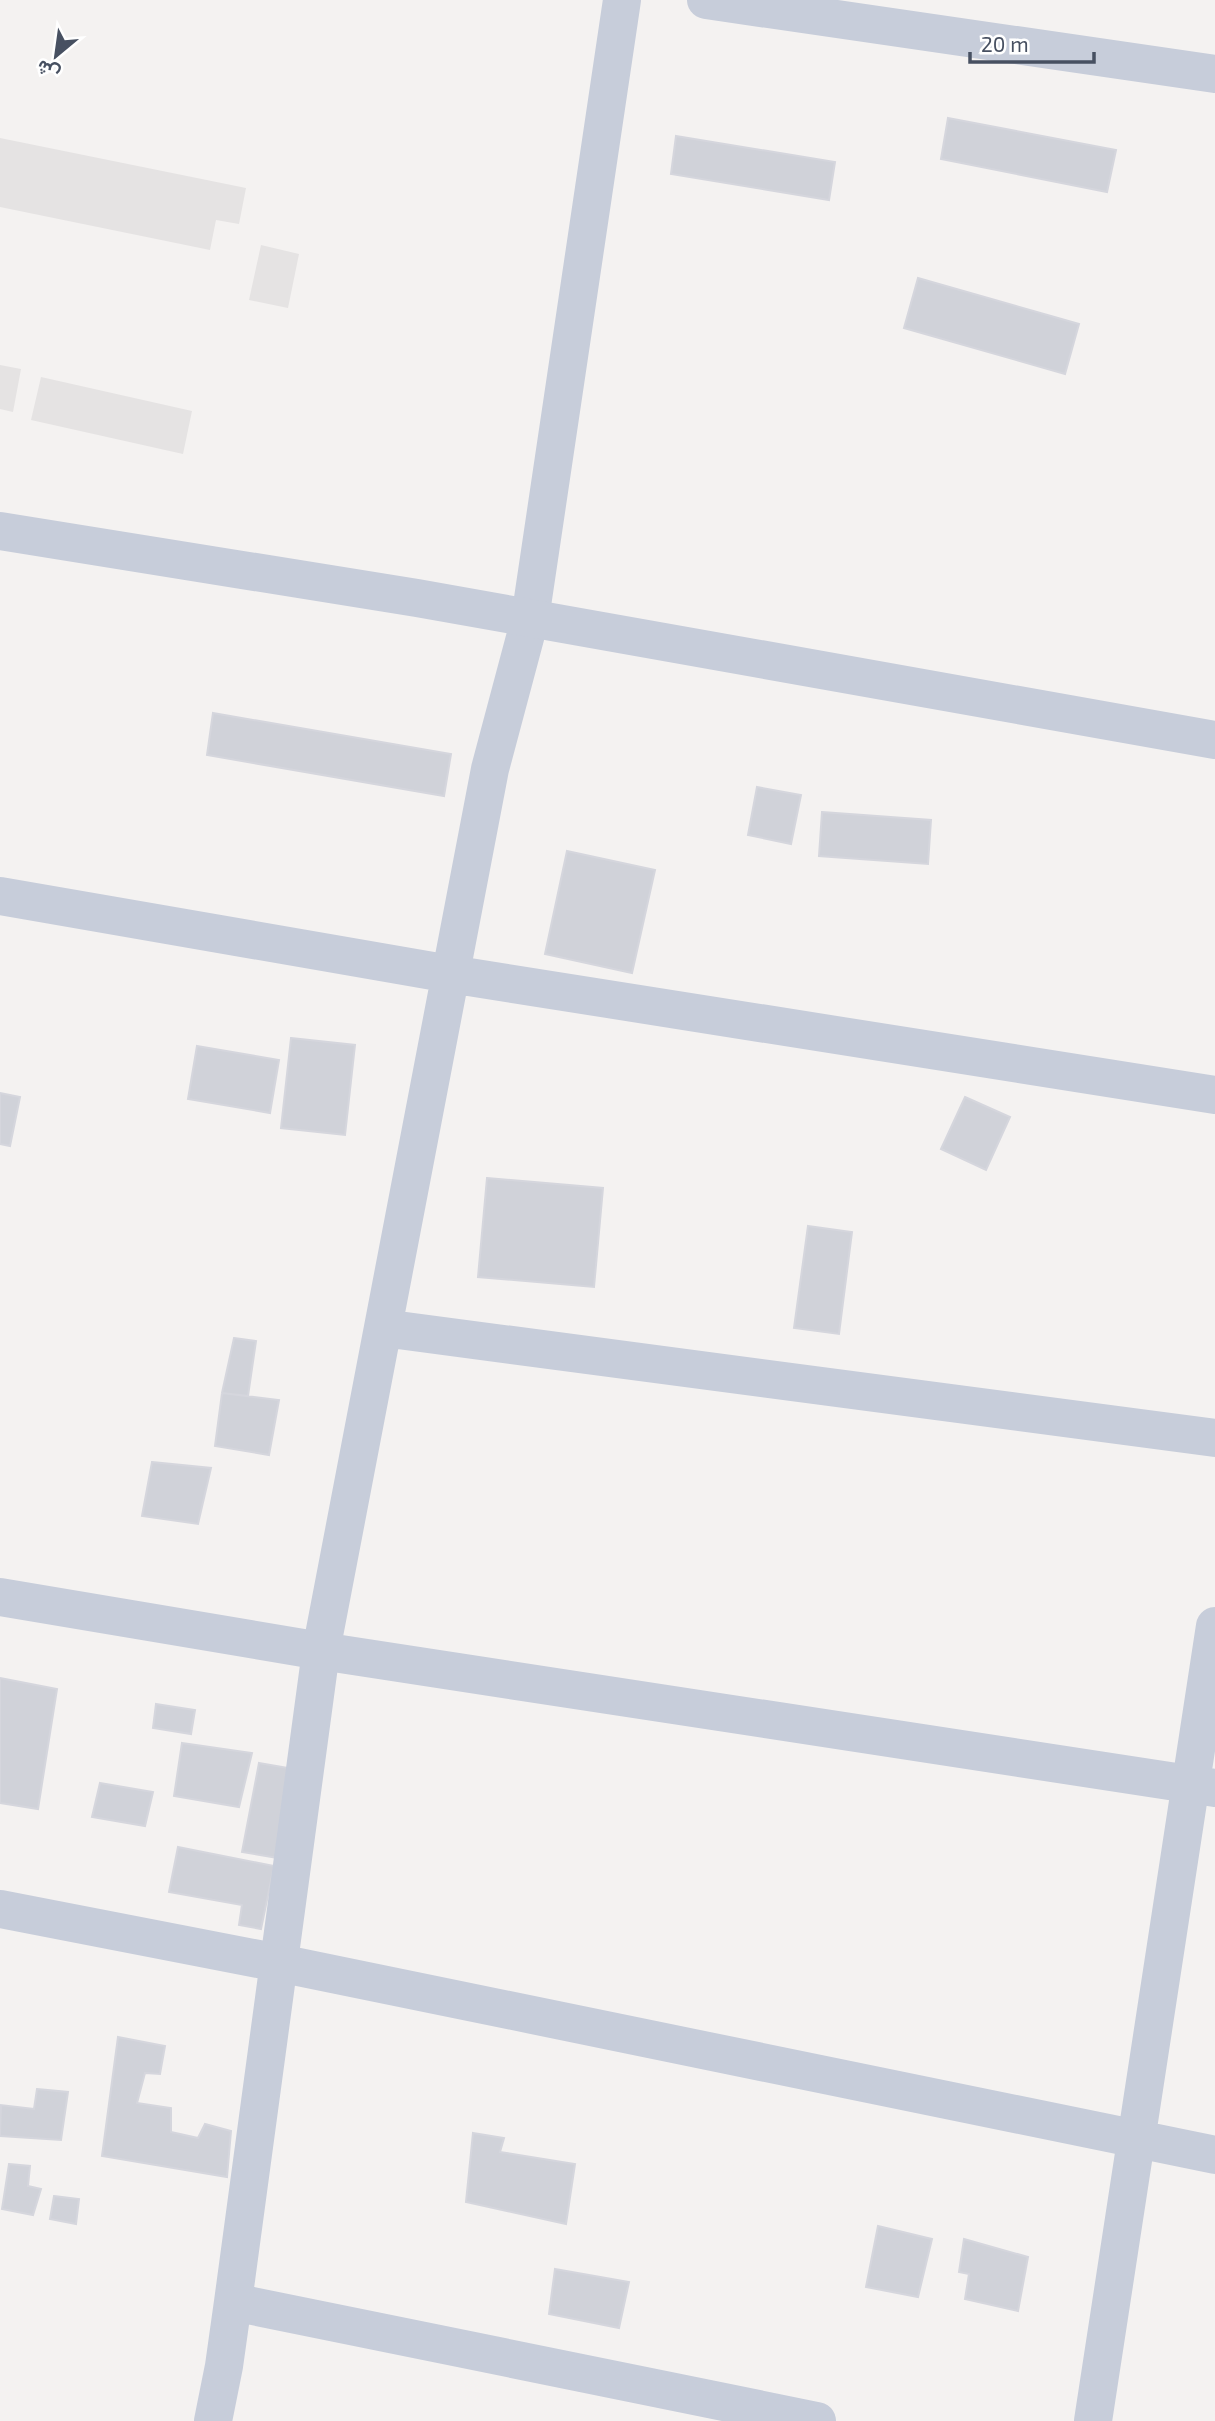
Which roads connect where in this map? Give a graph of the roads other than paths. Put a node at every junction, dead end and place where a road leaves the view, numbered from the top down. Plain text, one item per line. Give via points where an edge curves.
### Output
1 (622, 0) edge
2 (706, 0) edge
3 (1215, 74) edge
4 (0, 531) edge
5 (530, 619) junction
6 (1215, 740) edge
7 (0, 897) edge
8 (450, 974) junction
9 (1215, 1095) edge
10 (383, 1328) junction
11 (1215, 1438) edge
12 (0, 1597) edge
13 (1215, 1626) edge
14 (321, 1651) junction
15 (1203, 1786) edge
16 (0, 1909) edge
17 (279, 1963) junction
18 (1136, 2141) junction
19 (1215, 2155) edge
20 (233, 2302) junction
21 (213, 2421) edge
22 (817, 2421) edge
23 (1093, 2421) edge

1 - 5 street
2 - 3 street
4 - 5 street
5 - 6 street
5 - 8 street via 490,769
7 - 8 street
8 - 9 street
8 - 10 street
10 - 11 street
10 - 14 street
12 - 14 street
13 - 15 street
14 - 15 street
14 - 17 street
15 - 18 street
16 - 17 street
17 - 18 street
17 - 20 street
18 - 19 street
18 - 23 street
20 - 21 street
20 - 22 street

